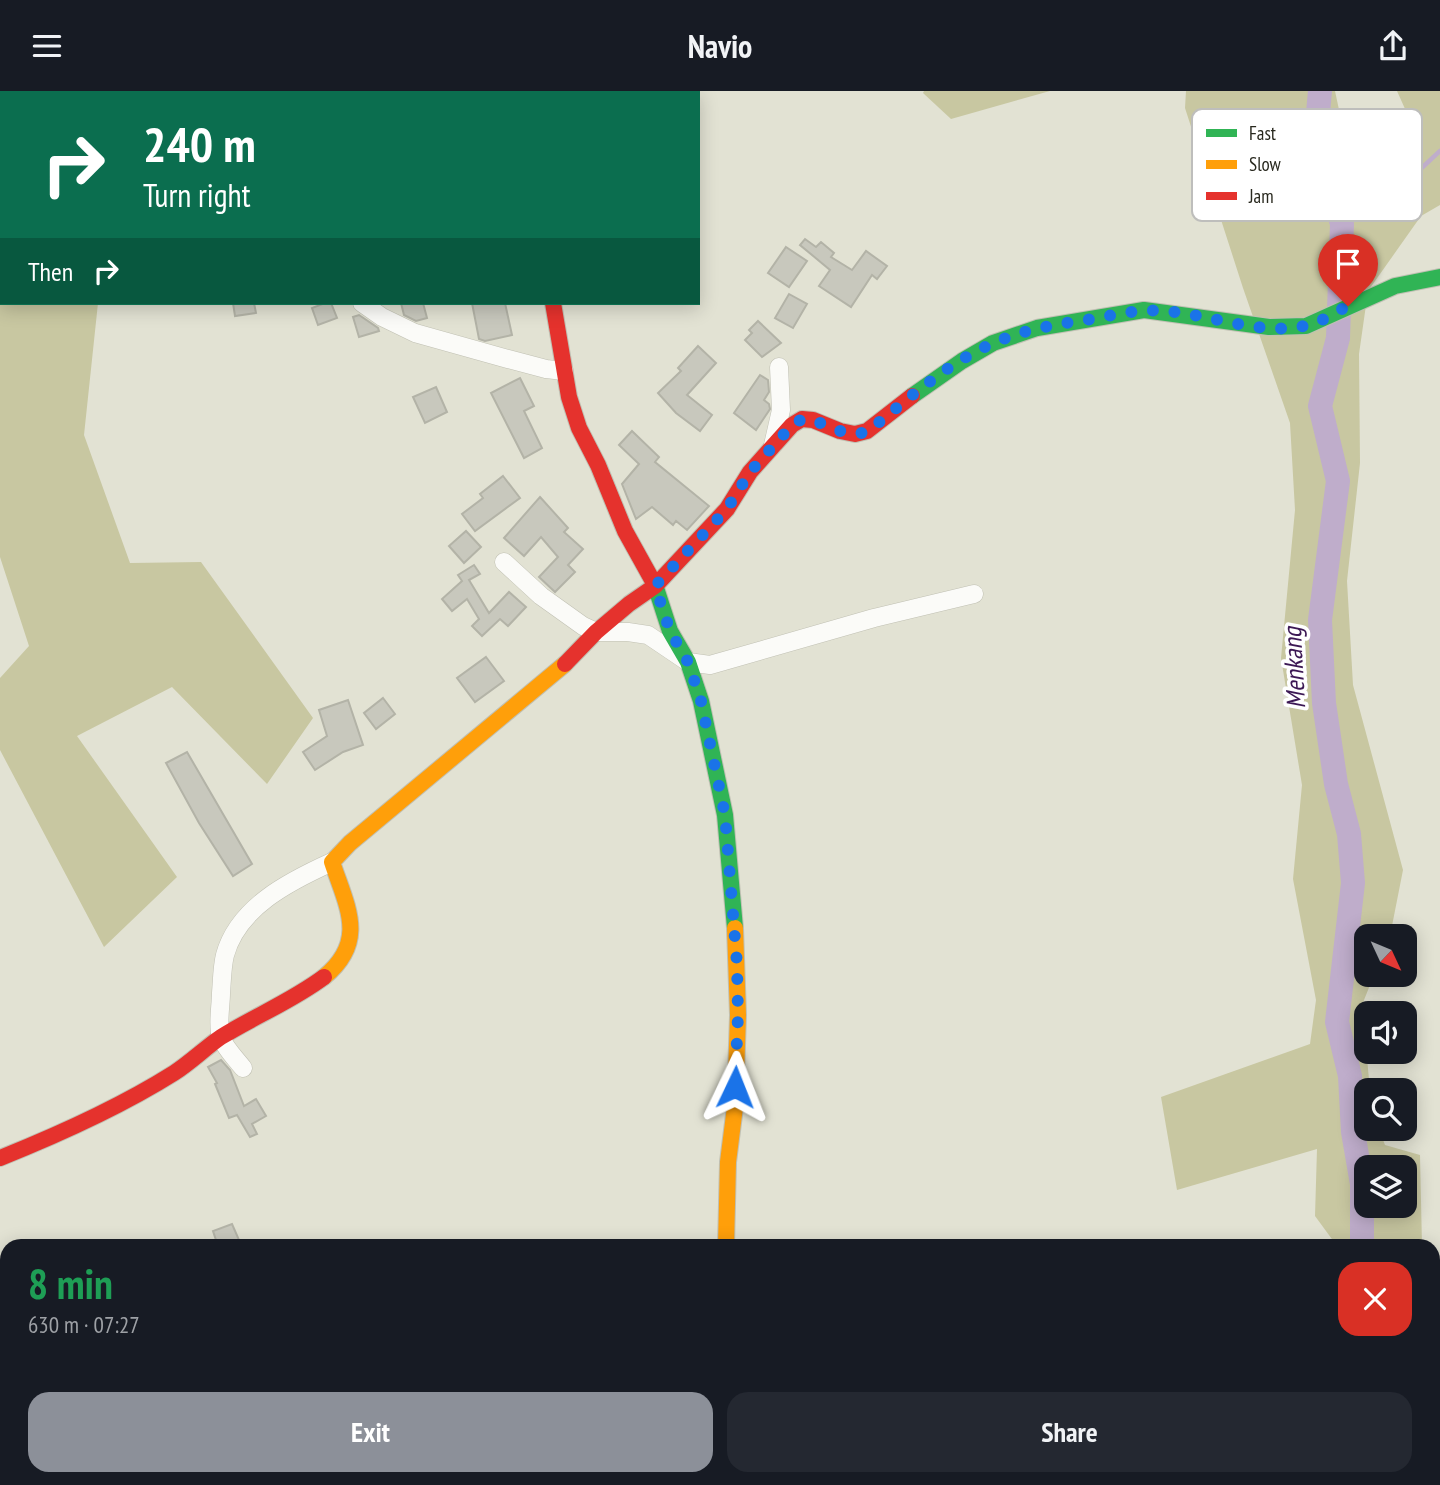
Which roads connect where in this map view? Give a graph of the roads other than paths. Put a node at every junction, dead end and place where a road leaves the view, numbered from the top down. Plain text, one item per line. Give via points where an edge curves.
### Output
1 (1440, 277) edge
2 (365, 305) edge
3 (554, 305) edge
4 (779, 367) dead end
5 (564, 371) junction
6 (773, 445) junction
7 (504, 562) dead end
8 (655, 586) junction
9 (974, 594) dead end
10 (596, 632) junction
11 (688, 662) junction
12 (332, 862) junction
13 (221, 1037) junction
14 (243, 1068) dead end
15 (0, 1158) edge
16 (726, 1239) edge

1 - 6 street via 1395,286 1306,326 1269,327 1144,310 1037,328 993,343 962,361 867,432 855,434 802,419
2 - 5 street via 415,333
3 - 5 street
4 - 6 street via 781,410
5 - 8 street via 579,428 615,512
6 - 8 street via 727,509
7 - 10 street via 541,596
8 - 10 street
8 - 11 street via 670,631
9 - 11 street via 710,665
10 - 11 street via 648,635
10 - 12 street via 557,673 480,733
11 - 16 street via 725,815 735,916 738,1015
12 - 13 street via 275,892 237,929 225,956
12 - 13 street via 351,934 346,953 293,998
13 - 14 street
13 - 15 street via 174,1073 119,1104

